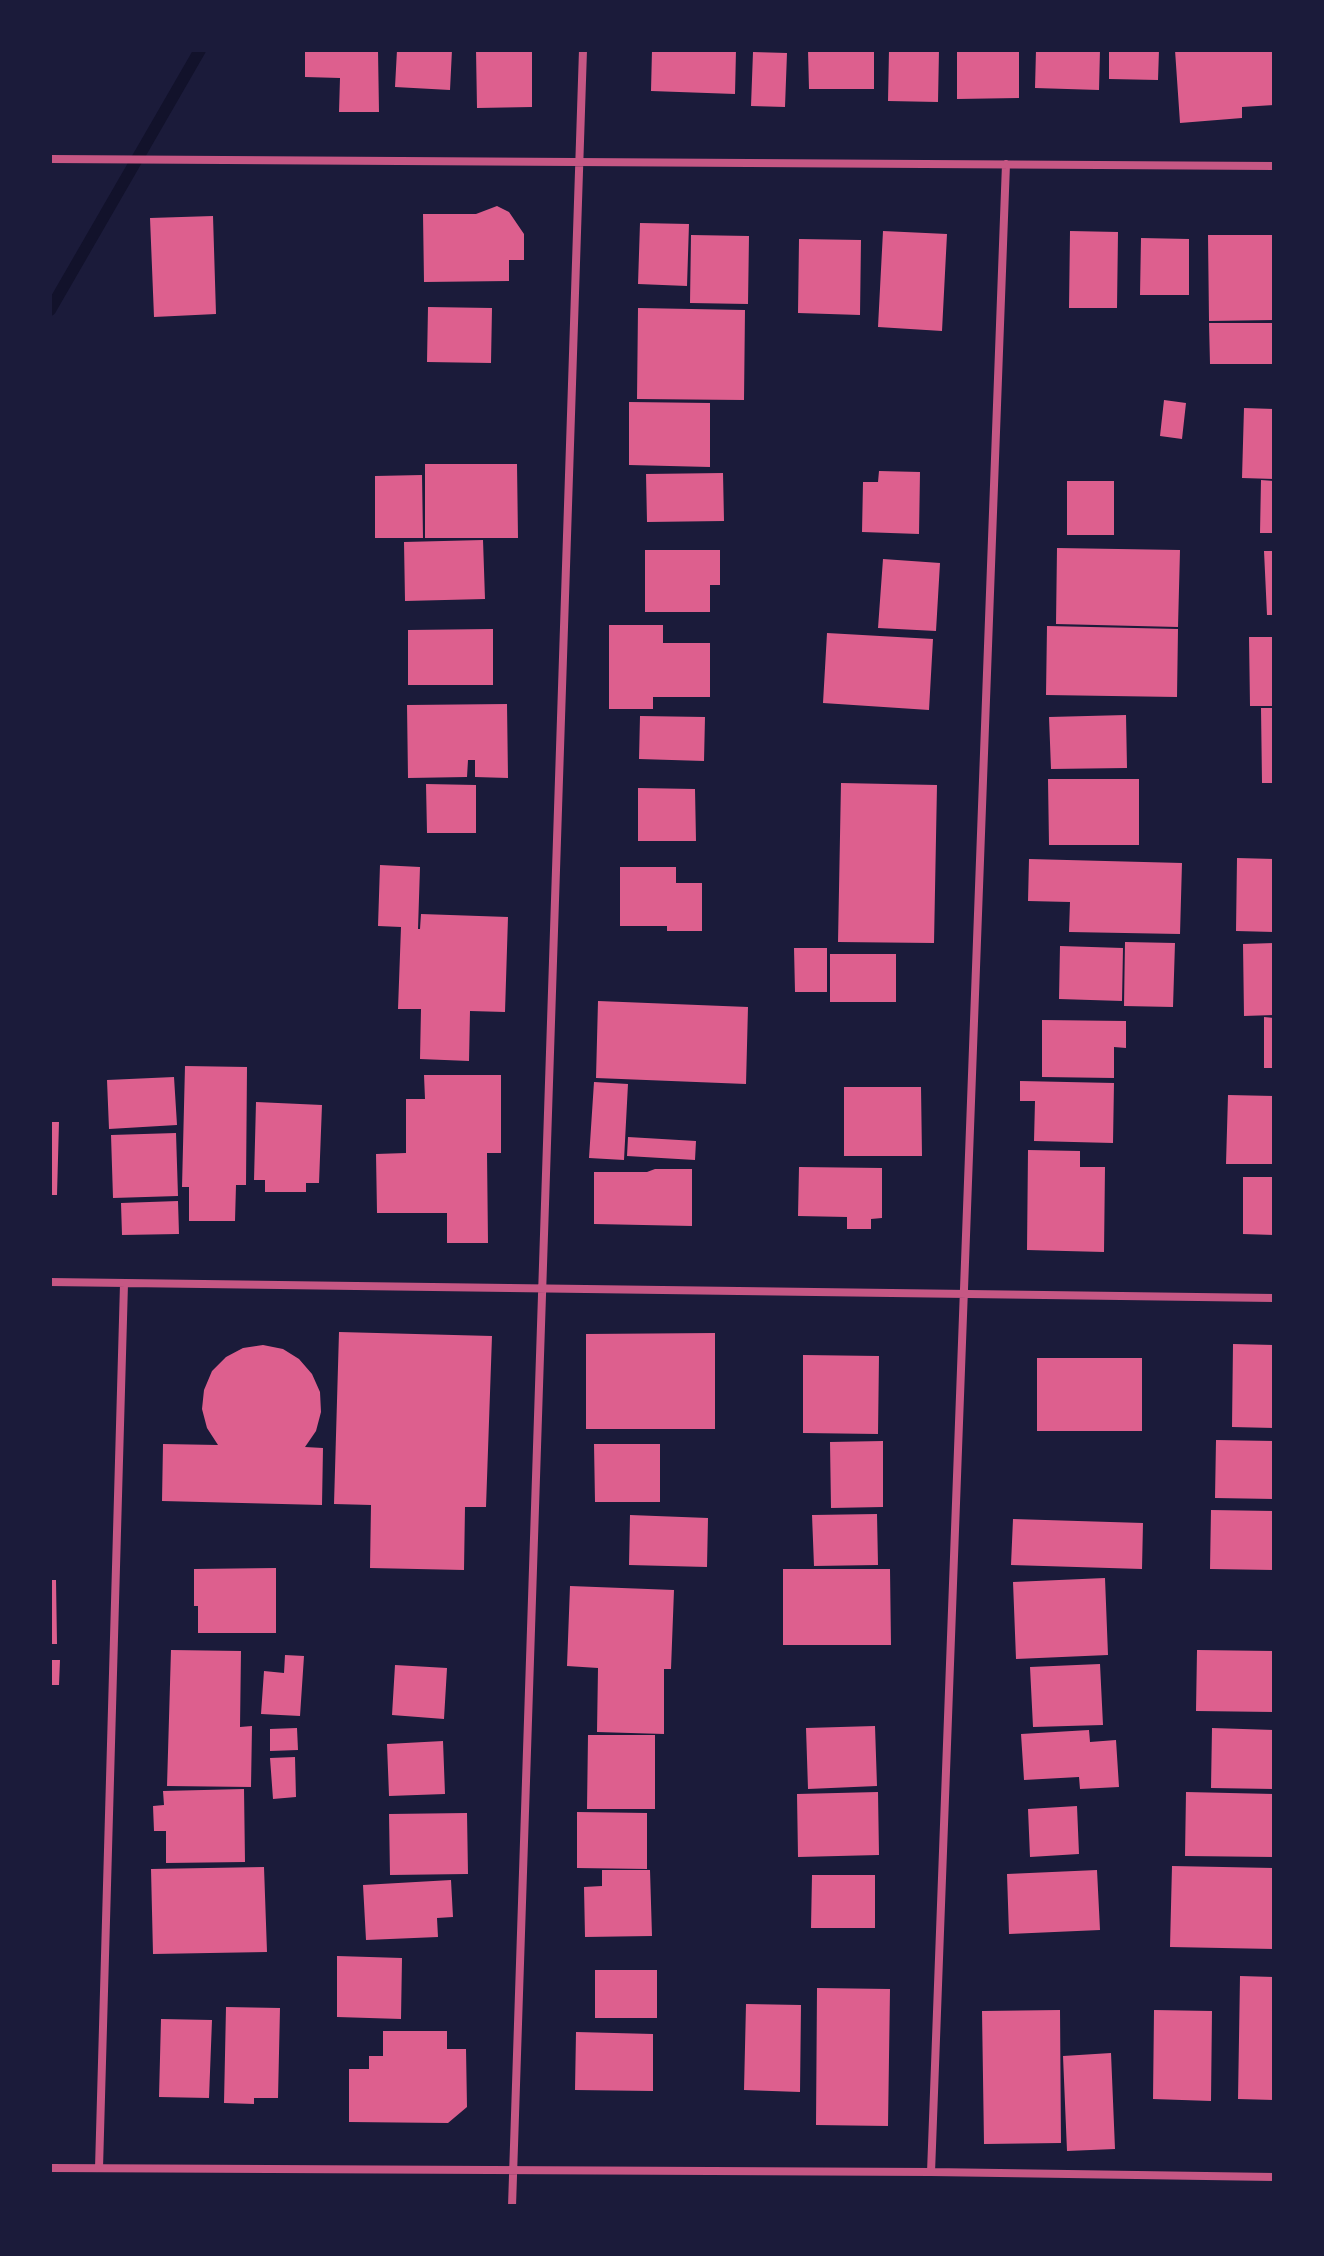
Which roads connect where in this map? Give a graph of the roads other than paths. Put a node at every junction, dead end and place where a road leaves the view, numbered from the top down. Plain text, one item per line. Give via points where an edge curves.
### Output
1 (583, 50) edge
2 (50, 159) edge
3 (579, 162) junction
4 (1006, 164) junction
5 (1274, 166) edge
6 (50, 1282) edge
7 (124, 1284) junction
8 (542, 1289) junction
9 (965, 1294) junction
10 (1274, 1298) edge
11 (50, 2168) edge
12 (99, 2168) junction
13 (514, 2171) junction
14 (931, 2172) junction
15 (1274, 2177) edge
16 (512, 2206) edge

1 - 3 street
2 - 3 street
3 - 4 street
3 - 8 street
4 - 5 street
4 - 9 street
6 - 7 street
7 - 8 street
7 - 12 street
8 - 9 street
8 - 13 street
9 - 10 street
9 - 14 street
11 - 12 street
12 - 13 street
13 - 14 street
13 - 16 street
14 - 15 street

